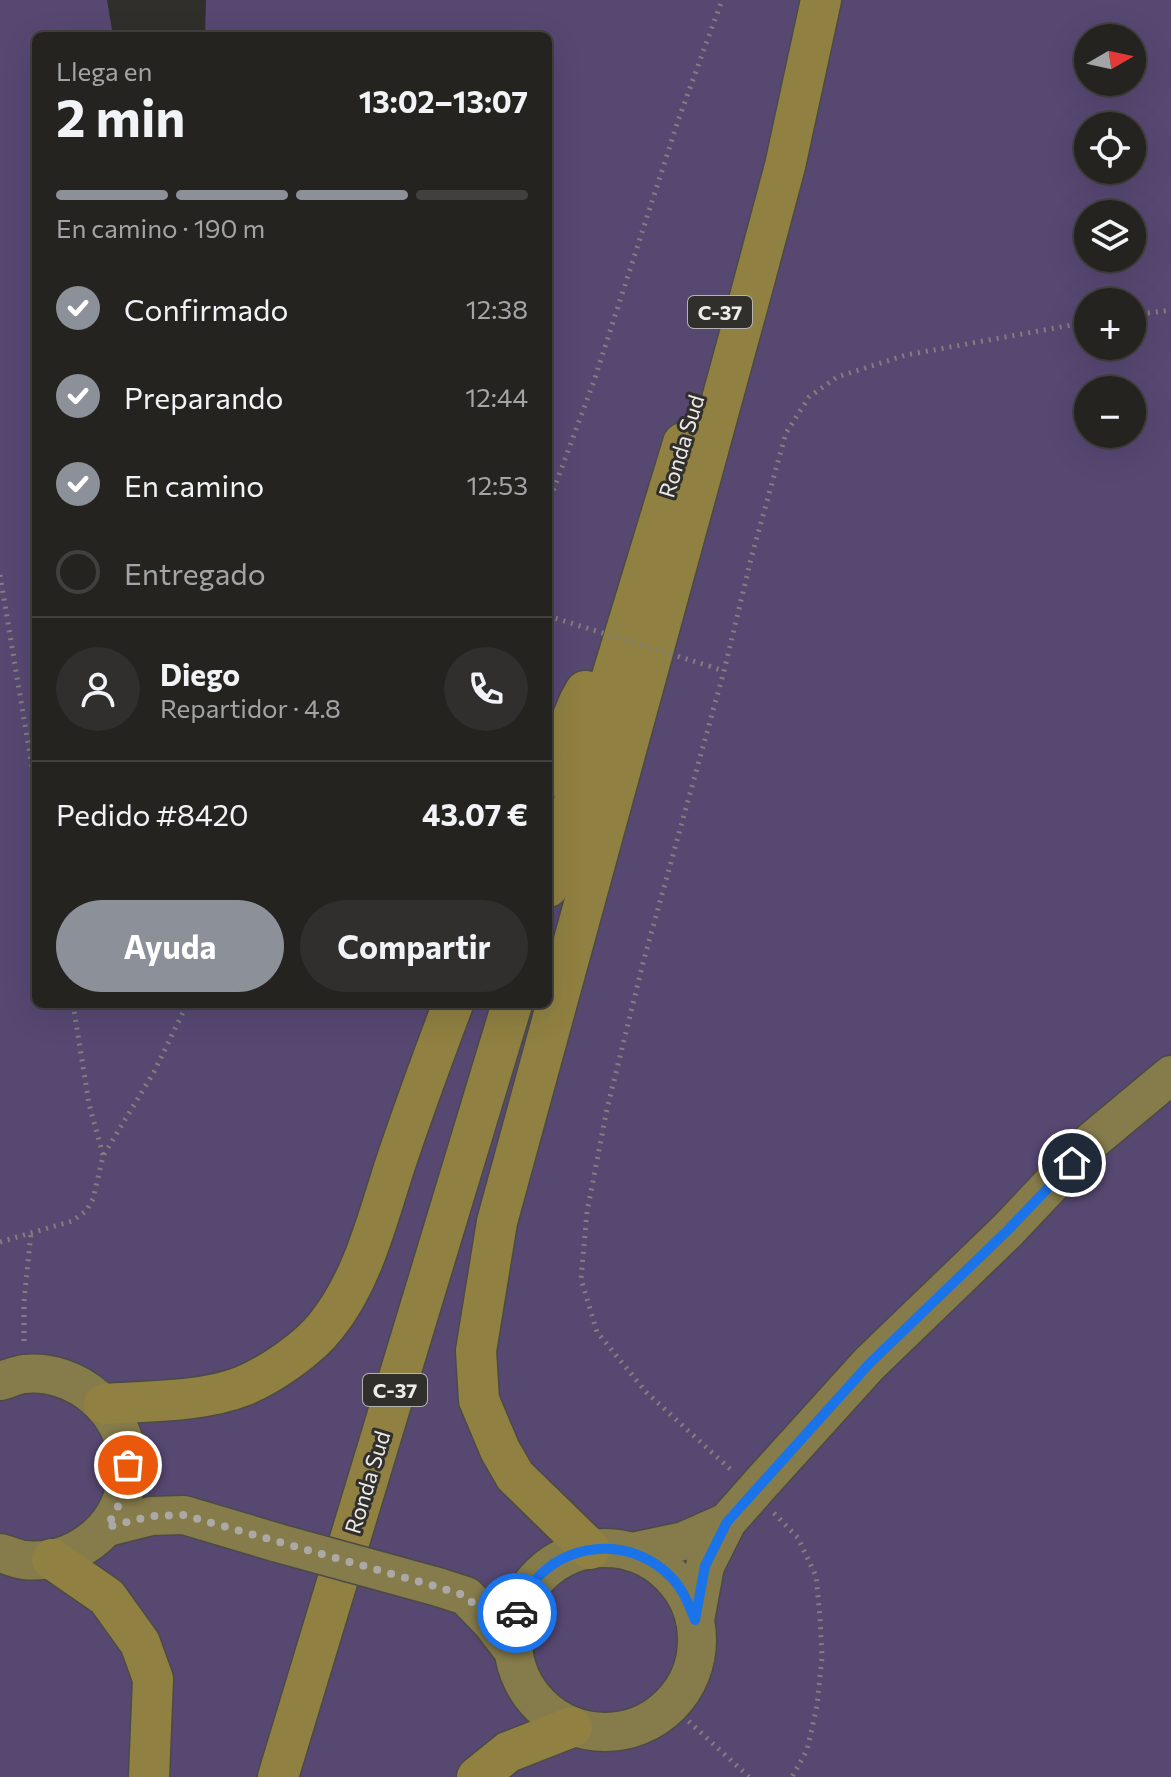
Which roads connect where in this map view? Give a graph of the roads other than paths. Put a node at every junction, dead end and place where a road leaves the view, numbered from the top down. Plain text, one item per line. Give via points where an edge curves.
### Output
1 (794, 0) edge
2 (821, 0) edge
3 (629, 620) junction
4 (552, 767) edge
5 (552, 874) edge
6 (451, 1008) edge
7 (511, 1008) edge
8 (1171, 1075) edge
9 (0, 1381) edge
10 (104, 1404) junction
11 (128, 1465) junction
12 (184, 1515) junction
13 (730, 1519) junction
14 (107, 1527) junction
15 (590, 1549) junction
16 (632, 1552) junction
17 (0, 1553) edge
18 (52, 1559) junction
19 (538, 1577) junction
20 (452, 1591) junction
21 (695, 1620) junction
22 (514, 1652) junction
23 (572, 1727) junction
24 (149, 1777) edge
25 (278, 1777) edge
26 (477, 1777) edge

1 - 3 highway, Ronda Sud / C-37 via 742,234
2 - 15 highway via 785,166 497,1222 476,1351 479,1400 500,1450 515,1476
3 - 4 highway via 579,702
3 - 5 highway, Ronda Sud / C-37
6 - 10 highway via 362,1262 325,1328 243,1386 213,1395
7 - 25 highway, Ronda Sud / C-37
8 - 13 main road, bridge via 1093,1140 869,1364
9 - 10 main road via 23,1374 53,1375 81,1386
10 - 11 main road via 122,1432
11 - 12 main road
11 - 14 main road via 123,1497
12 - 14 main road via 151,1516
12 - 20 main road, bridge
13 - 16 main road via 684,1541
13 - 21 main road via 705,1566
14 - 18 main road via 83,1548
15 - 16 main road
15 - 19 main road via 553,1564
16 - 21 main road via 672,1578
17 - 18 main road via 22,1560
18 - 24 highway via 107,1597 140,1643 153,1679
19 - 20 main road via 496,1591
19 - 22 main road via 517,1612
20 - 22 main road via 491,1622
21 - 23 main road via 697,1651 688,1680 671,1705 642,1725 607,1733
22 - 23 main road via 533,1697
23 - 26 highway via 508,1752

